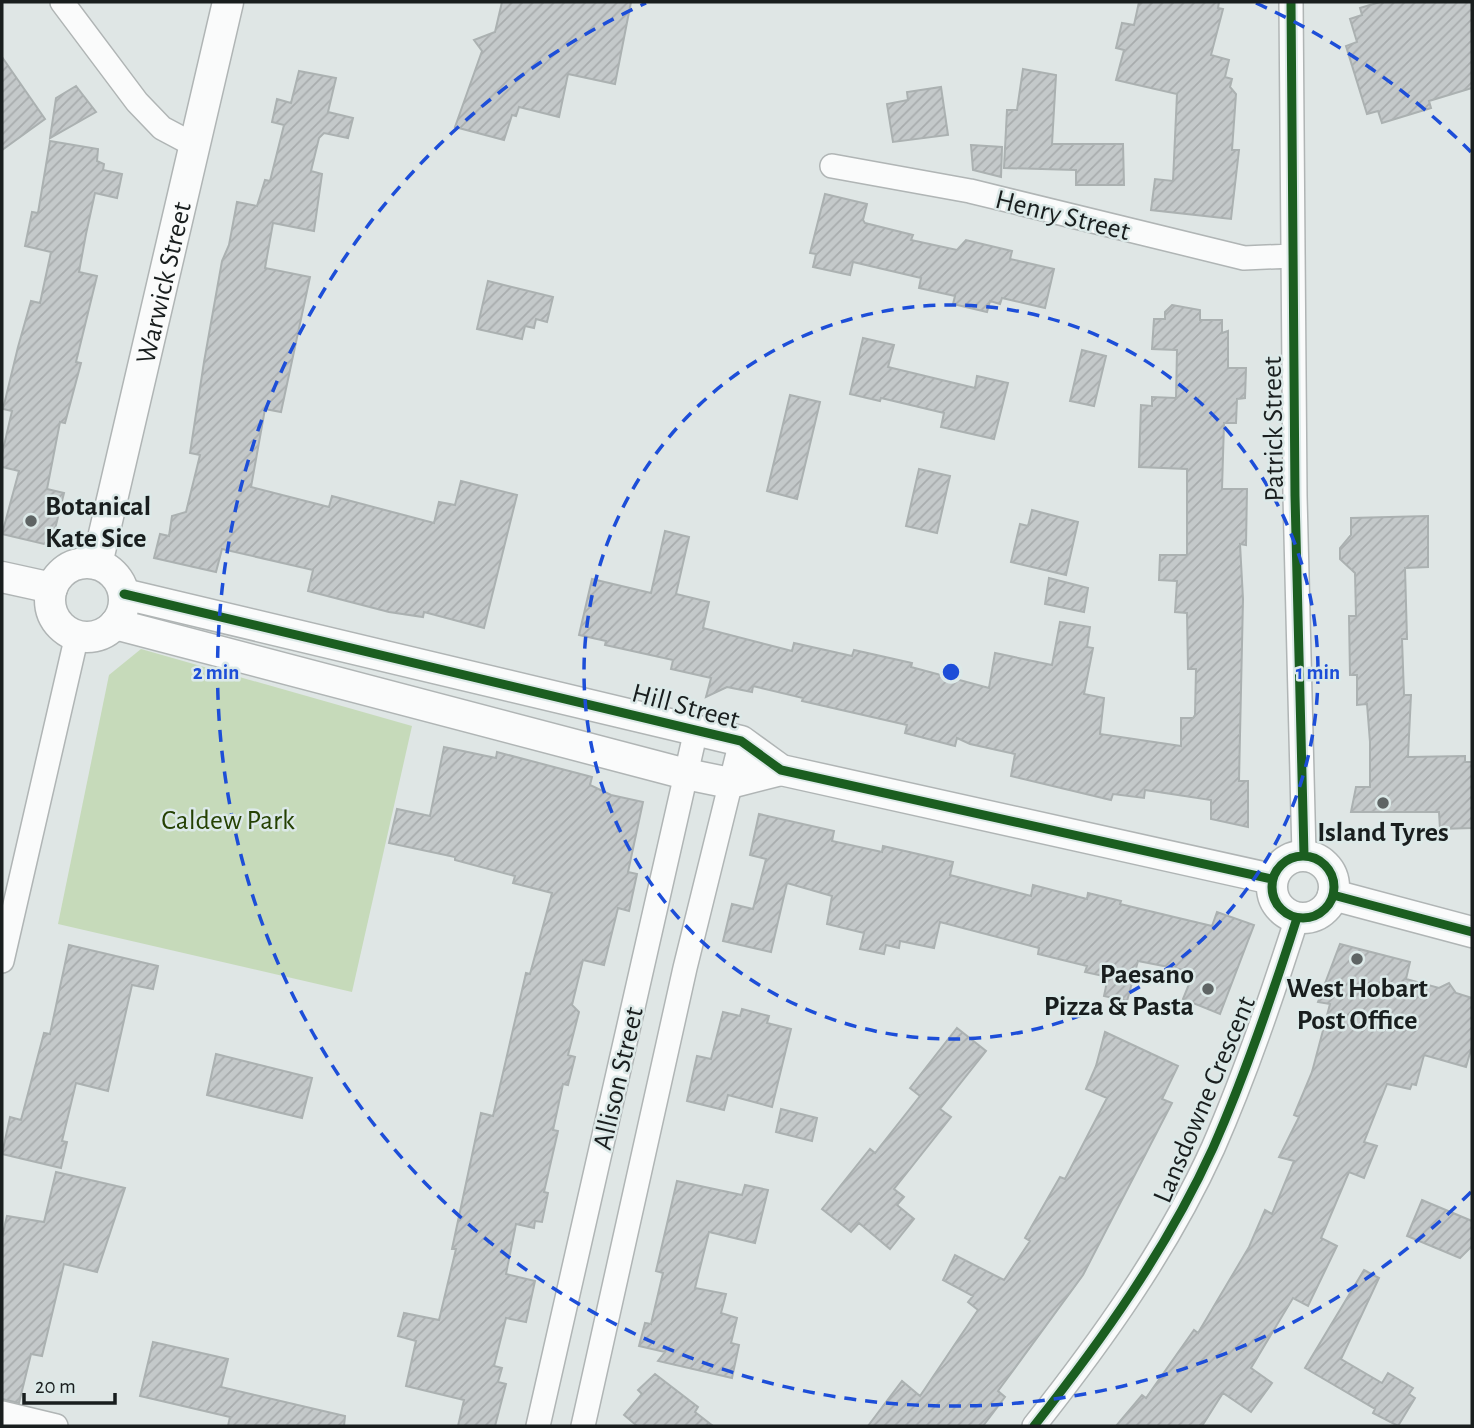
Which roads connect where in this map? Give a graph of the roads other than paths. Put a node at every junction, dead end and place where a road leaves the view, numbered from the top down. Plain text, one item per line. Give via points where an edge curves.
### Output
1 (62, 2) edge
2 (228, 2) edge
3 (1291, 2) edge
4 (194, 145) junction
5 (832, 166) dead end
6 (1293, 256) junction
7 (97, 564) junction
8 (2, 576) edge
9 (52, 588) junction
10 (124, 594) junction
11 (116, 624) junction
12 (77, 635) junction
13 (696, 730) junction
14 (741, 741) junction
15 (782, 770) junction
16 (686, 775) junction
17 (730, 783) junction
18 (1304, 855) junction
19 (1272, 879) junction
20 (1333, 895) junction
21 (1297, 918) junction
22 (1472, 932) edge
23 (2, 961) edge
24 (2, 1413) edge
25 (56, 1426) edge
26 (538, 1426) edge
27 (583, 1426) edge
28 (1034, 1426) edge

1 - 4 street via 145,111 162,128
2 - 4 street, Warwick Street
3 - 6 street, Patrick Street
4 - 7 street, Warwick Street
5 - 6 street, Henry Street via 970,191 1244,258
6 - 18 street, Patrick Street
7 - 9 street via 65,570
7 - 10 street via 115,575
8 - 9 street
9 - 12 street via 54,617
10 - 11 street
10 - 13 street, Hill Street
11 - 12 street via 97,635
11 - 16 street, Hill Street
12 - 23 street
13 - 14 street, Hill Street
13 - 16 street, Allison Street
14 - 15 street, Hill Street
14 - 17 street, Allison Street
15 - 17 street, Hill Street
15 - 19 street, Hill Street
16 - 17 street, Hill Street
16 - 26 street, Allison Street
17 - 27 street, Allison Street
18 - 19 street via 1280,864
18 - 20 street via 1328,868
19 - 21 street via 1274,900 1287,915
20 - 21 street via 1324,911
20 - 22 street
21 - 28 street, Lansdowne Crescent via 1256,1042 1176,1221 1128,1301
24 - 25 street

